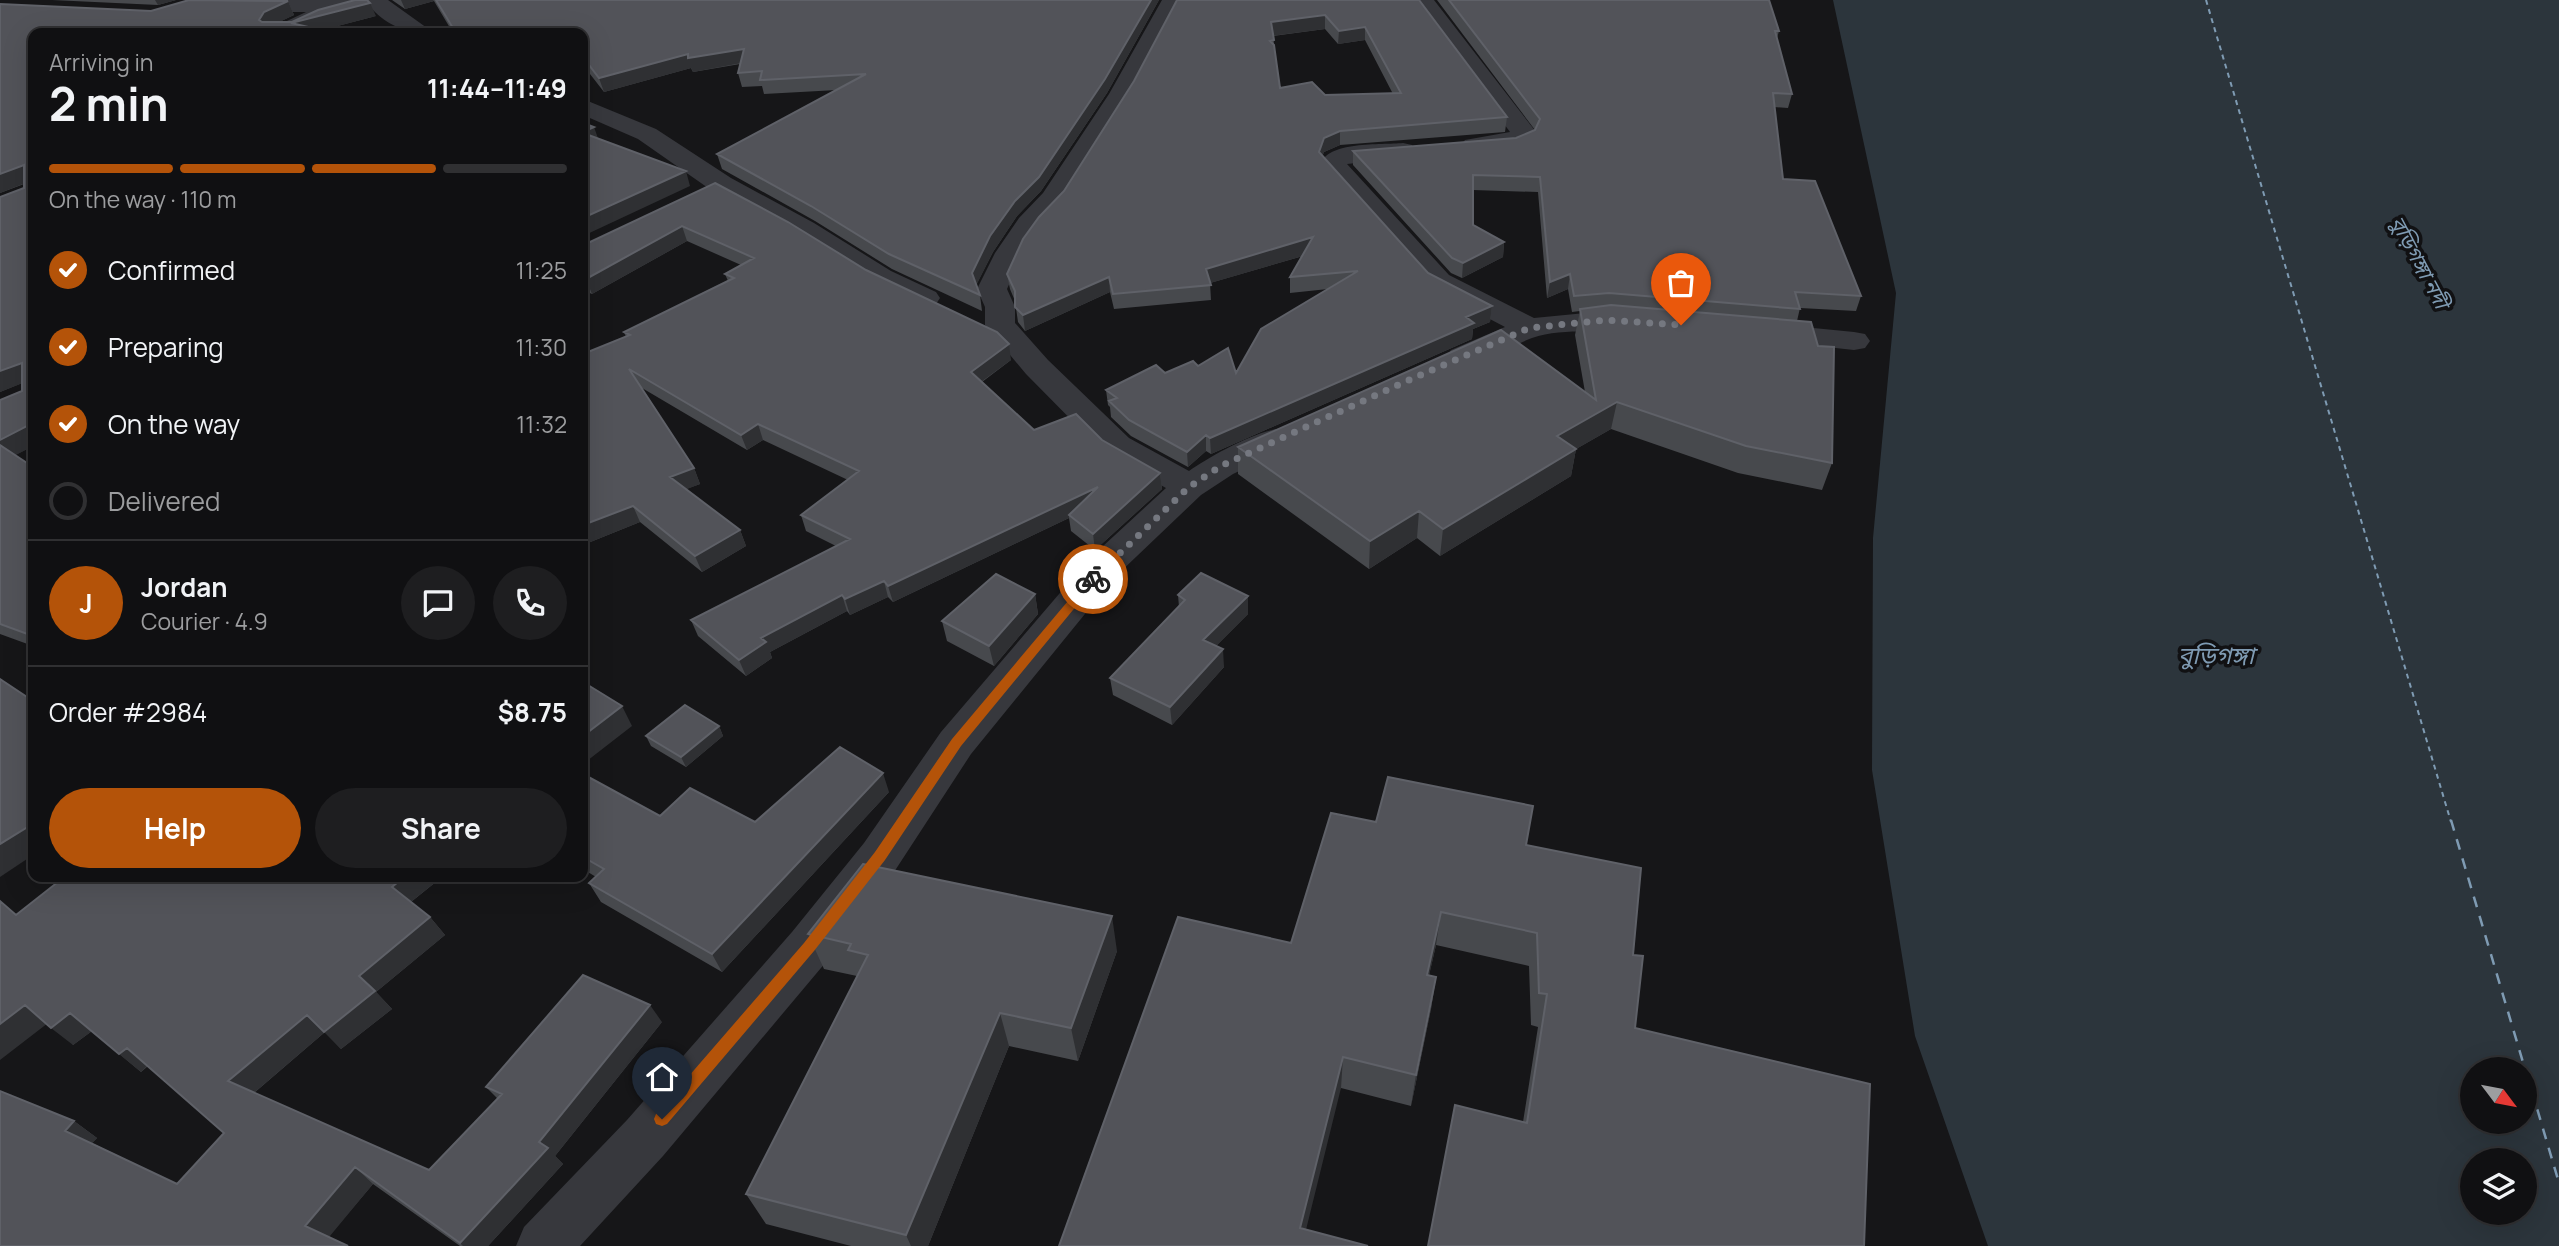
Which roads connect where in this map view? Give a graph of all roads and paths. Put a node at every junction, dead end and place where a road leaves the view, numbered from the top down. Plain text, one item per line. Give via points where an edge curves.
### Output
1 (375, 0) edge
2 (1173, 0) edge
3 (1423, 0) edge
4 (216, 5) edge
5 (352, 6) junction
6 (291, 28) edge
7 (414, 28) edge
8 (588, 108) edge
9 (1656, 323) edge
10 (1529, 328) junction
11 (1734, 330) edge
12 (1009, 338) junction
13 (1854, 341) dead end
14 (1435, 369) edge
15 (1317, 422) edge
16 (1189, 487) junction
17 (555, 1243) edge

1 - 5 street
1 - 7 street
2 - 12 street via 1121,94 1054,198 1009,253 992,289 1000,307 1000,325
3 - 10 street via 1523,132 1523,138 1340,156 1334,164 1439,281
4 - 5 street
5 - 6 street
8 - 12 street via 647,134 709,190 804,229 881,277
9 - 10 street via 1606,320
10 - 14 street
11 - 13 street
12 - 16 street via 1117,446
15 - 16 street via 1221,466
16 - 17 street via 1102,568 956,743 880,856 809,947

